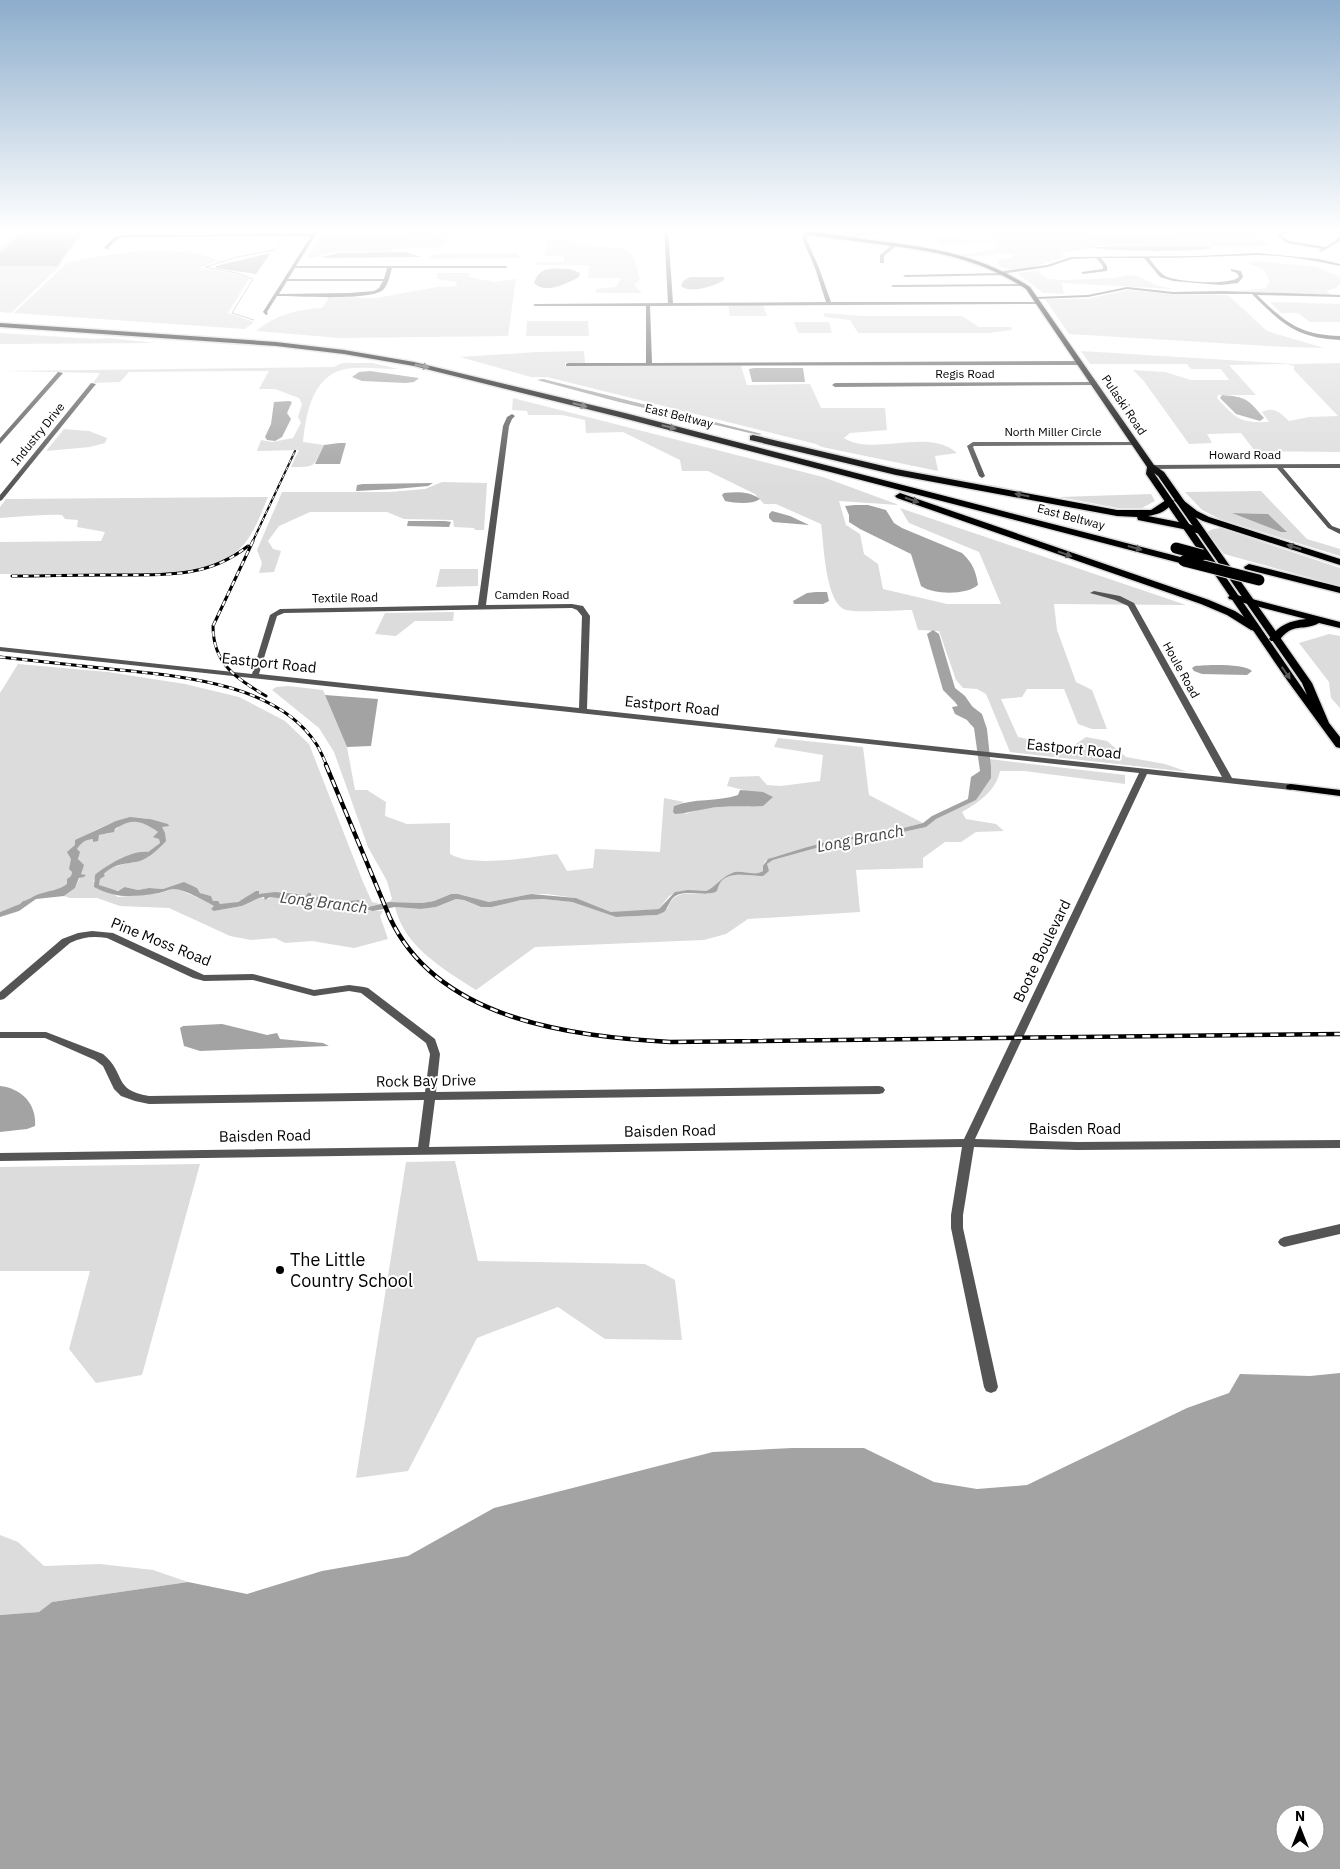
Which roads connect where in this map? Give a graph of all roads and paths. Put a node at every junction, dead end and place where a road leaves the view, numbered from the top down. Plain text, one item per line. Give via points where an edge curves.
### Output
1 (648, 315) edge
2 (1047, 315) edge
3 (1277, 315) edge
4 (0, 317) edge
5 (0, 327) edge
6 (1340, 338) edge
7 (442, 361) dead end
8 (1080, 363) junction
9 (568, 365) dead end
10 (649, 365) junction
11 (60, 373) dead end
12 (499, 375) dead end
13 (1094, 383) junction
14 (93, 384) dead end
15 (835, 385) dead end
16 (512, 416) dead end
17 (700, 426) junction
18 (0, 442) edge
19 (732, 443) junction
20 (1135, 444) junction
21 (1278, 466) junction
22 (1340, 466) edge
23 (1151, 467) junction
24 (982, 476) dead end
25 (0, 499) edge
26 (1174, 501) junction
27 (1117, 513) junction
28 (1227, 526) junction
29 (1193, 528) junction
30 (1340, 532) edge
31 (1340, 562) edge
32 (1340, 590) edge
33 (1094, 592) dead end
34 (1242, 600) junction
35 (1340, 601) edge
36 (1205, 602) junction
37 (482, 606) junction
38 (1338, 625) edge
39 (1255, 628) junction
40 (1275, 639) junction
41 (0, 649) edge
42 (255, 676) junction
43 (583, 712) junction
44 (1325, 722) junction
45 (1340, 745) edge
46 (1144, 772) junction
47 (1229, 781) junction
48 (1291, 787) joint
49 (1340, 793) edge
50 (0, 997) edge
51 (0, 1035) edge
52 (879, 1090) dead end
53 (430, 1096) junction
54 (968, 1143) junction
55 (1340, 1144) edge
56 (423, 1150) junction
57 (0, 1156) edge
58 (1340, 1229) edge
59 (1284, 1242) dead end
60 (991, 1388) dead end

1 - 10 street
2 - 8 main road, Pulaski Road
3 - 6 street via 1290,327 1322,337
4 - 7 highway via 320,341
5 -> 19 highway, East Beltway via 203,338 312,348 414,364
8 - 10 street
8 - 13 main road, Pulaski Road
9 - 10 street
11 - 18 street
12 - 17 highway, East Beltway
13 - 15 street, Regis Road
13 - 20 main road, Pulaski Road
14 - 25 street, Industry Drive
16 - 37 street, Camden Road via 506,426
27 -> 17 highway via 896,472
17 - 32 highway, East Beltway, bridge
19 -> 35 highway, East Beltway, bridge
19 -> 36 highway via 900,496
20 - 23 main road, Pulaski Road
20 - 24 street, North Miller Circle via 971,445
21 - 22 street, Howard Road
21 - 23 street, Howard Road
21 - 30 street via 1330,527
23 - 26 main road, Pulaski Road via 1161,474
26 - 27 highway via 1155,512
26 - 28 highway
26 - 29 main road, Pulaski Road
27 - 29 highway
28 - 29 highway via 1212,524
31 -> 28 highway
29 - 34 main road, Pulaski Road
29 - 34 main road, Pulaski Road
33 - 47 street, Houle Road via 1131,605
34 - 36 highway via 1220,604
34 - 38 highway
34 - 39 main road, Pulaski Road
34 - 40 main road, Pulaski Road
36 - 39 highway
37 - 42 street, Textile Road via 279,612 274,615
37 - 43 street, Camden Road via 564,606 583,610 586,616
38 - 40 highway via 1316,622 1286,626
39 -> 44 main road, Pulaski Road via 1299,692
40 - 44 main road, Pulaski Road via 1307,683
41 - 42 street, Eastport Road
42 - 43 street, Eastport Road
43 - 46 street, Eastport Road
44 - 45 main road, Pulaski Road
46 - 47 street, Eastport Road
46 - 54 street, Boote Boulevard
47 - 48 street, Eastport Road
48 - 49 main road, Eastport Road
50 - 53 street, Pine Moss Road via 77,933 109,935 204,978 253,977 314,993 349,988 364,990 431,1041 435,1054
51 - 53 street, Rock Bay Drive via 46,1035 99,1057 105,1060 116,1086 139,1099
52 - 53 street, Rock Bay Drive
53 - 56 street, Pine Moss Road
54 - 55 street, Baisden Road via 1077,1146
54 - 56 street, Baisden Road
54 - 60 street, Boote Boulevard via 957,1228
56 - 57 street, Baisden Road
58 - 59 street

